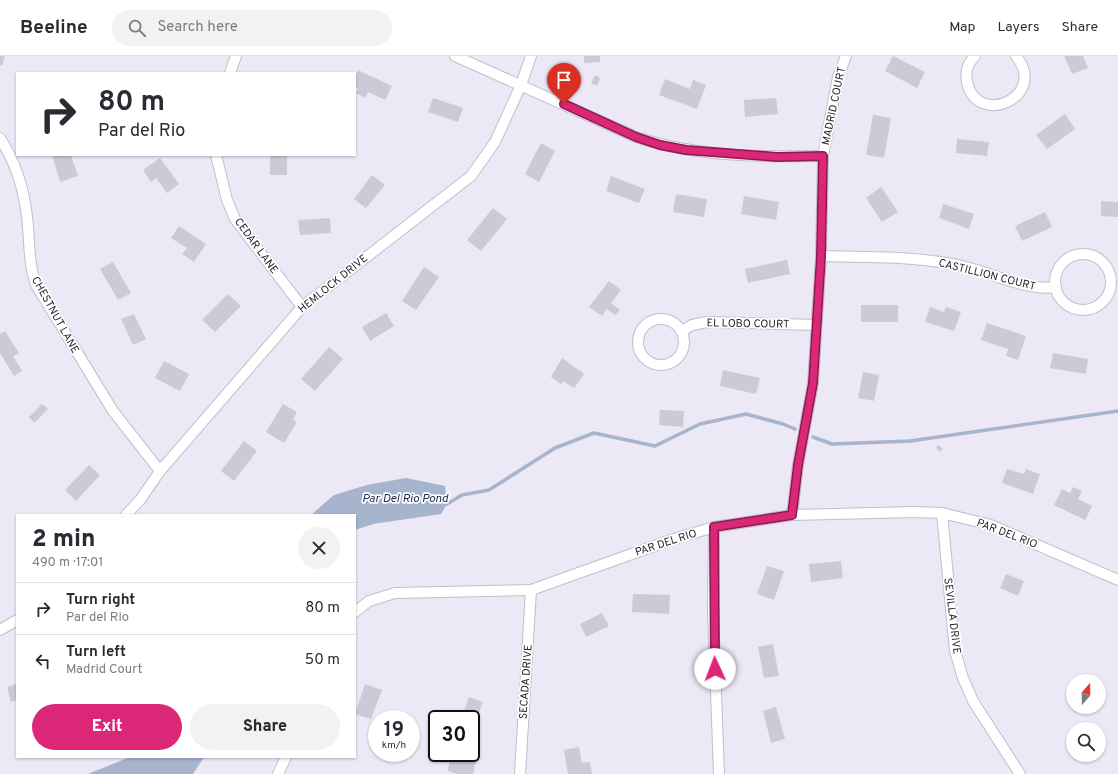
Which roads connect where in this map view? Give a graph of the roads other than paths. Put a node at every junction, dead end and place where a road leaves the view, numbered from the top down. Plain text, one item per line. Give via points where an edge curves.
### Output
1 (236, 56) edge
2 (455, 56) edge
3 (531, 56) edge
4 (846, 56) edge
5 (975, 56) edge
6 (1016, 56) edge
7 (230, 72) edge
8 (521, 85) junction
9 (0, 138) edge
10 (216, 156) edge
11 (823, 156) junction
12 (821, 256) junction
13 (1056, 287) junction
14 (302, 307) junction
15 (815, 325) junction
16 (682, 331) junction
17 (160, 471) junction
18 (942, 513) junction
19 (127, 514) edge
20 (792, 515) junction
21 (714, 527) junction
22 (1118, 580) edge
23 (531, 590) junction
24 (356, 611) edge
25 (16, 621) edge
26 (0, 630) edge
27 (286, 758) edge
28 (278, 774) edge
29 (520, 774) edge
30 (719, 774) edge
31 (1020, 774) edge

1 - 7 street
2 - 8 street
3 - 8 street, HEMLOCK DRIVE
4 - 11 street, MADRID COURT via 837,84
5 - 6 street via 966,72 968,86 981,102 995,105 1002,105 1014,99 1022,88 1023,67
8 - 11 street via 636,137 660,145 686,150 777,157
8 - 14 street, HEMLOCK DRIVE via 495,142 471,176
9 - 17 street, CHESTNUT LANE via 10,154 23,190 30,262 36,285 113,411
10 - 14 street, CEDAR LANE via 227,200 235,219
11 - 12 street, MADRID COURT
12 - 13 street, CASTILLION COURT via 911,258 953,264 1039,288
12 - 15 street, MADRID COURT
13 - 13 street via 1060,267 1076,255 1083,254 1096,258 1106,267 1111,279 1106,298 1091,309 1078,310 1066,304
14 - 17 street, HEMLOCK DRIVE
15 - 16 street, EL LOBO COURT via 707,322 692,325
15 - 20 street, MADRID COURT via 813,383
16 - 16 street via 671,321 650,322 640,333 642,355 660,365 673,362 679,357 684,344
17 - 19 street, HEMLOCK DRIVE
18 - 20 street, PAR DEL RIO
18 - 22 street, PAR DEL RIO via 991,525
18 - 31 street, SEVILLA DRIVE via 955,651 963,678 973,701
20 - 21 street, PAR DEL RIO
21 - 23 street, PAR DEL RIO
21 - 30 street via 713,611
23 - 24 street, PAR DEL RIO via 394,593 369,601
23 - 29 street, SECADA DRIVE
25 - 26 street
27 - 28 street

